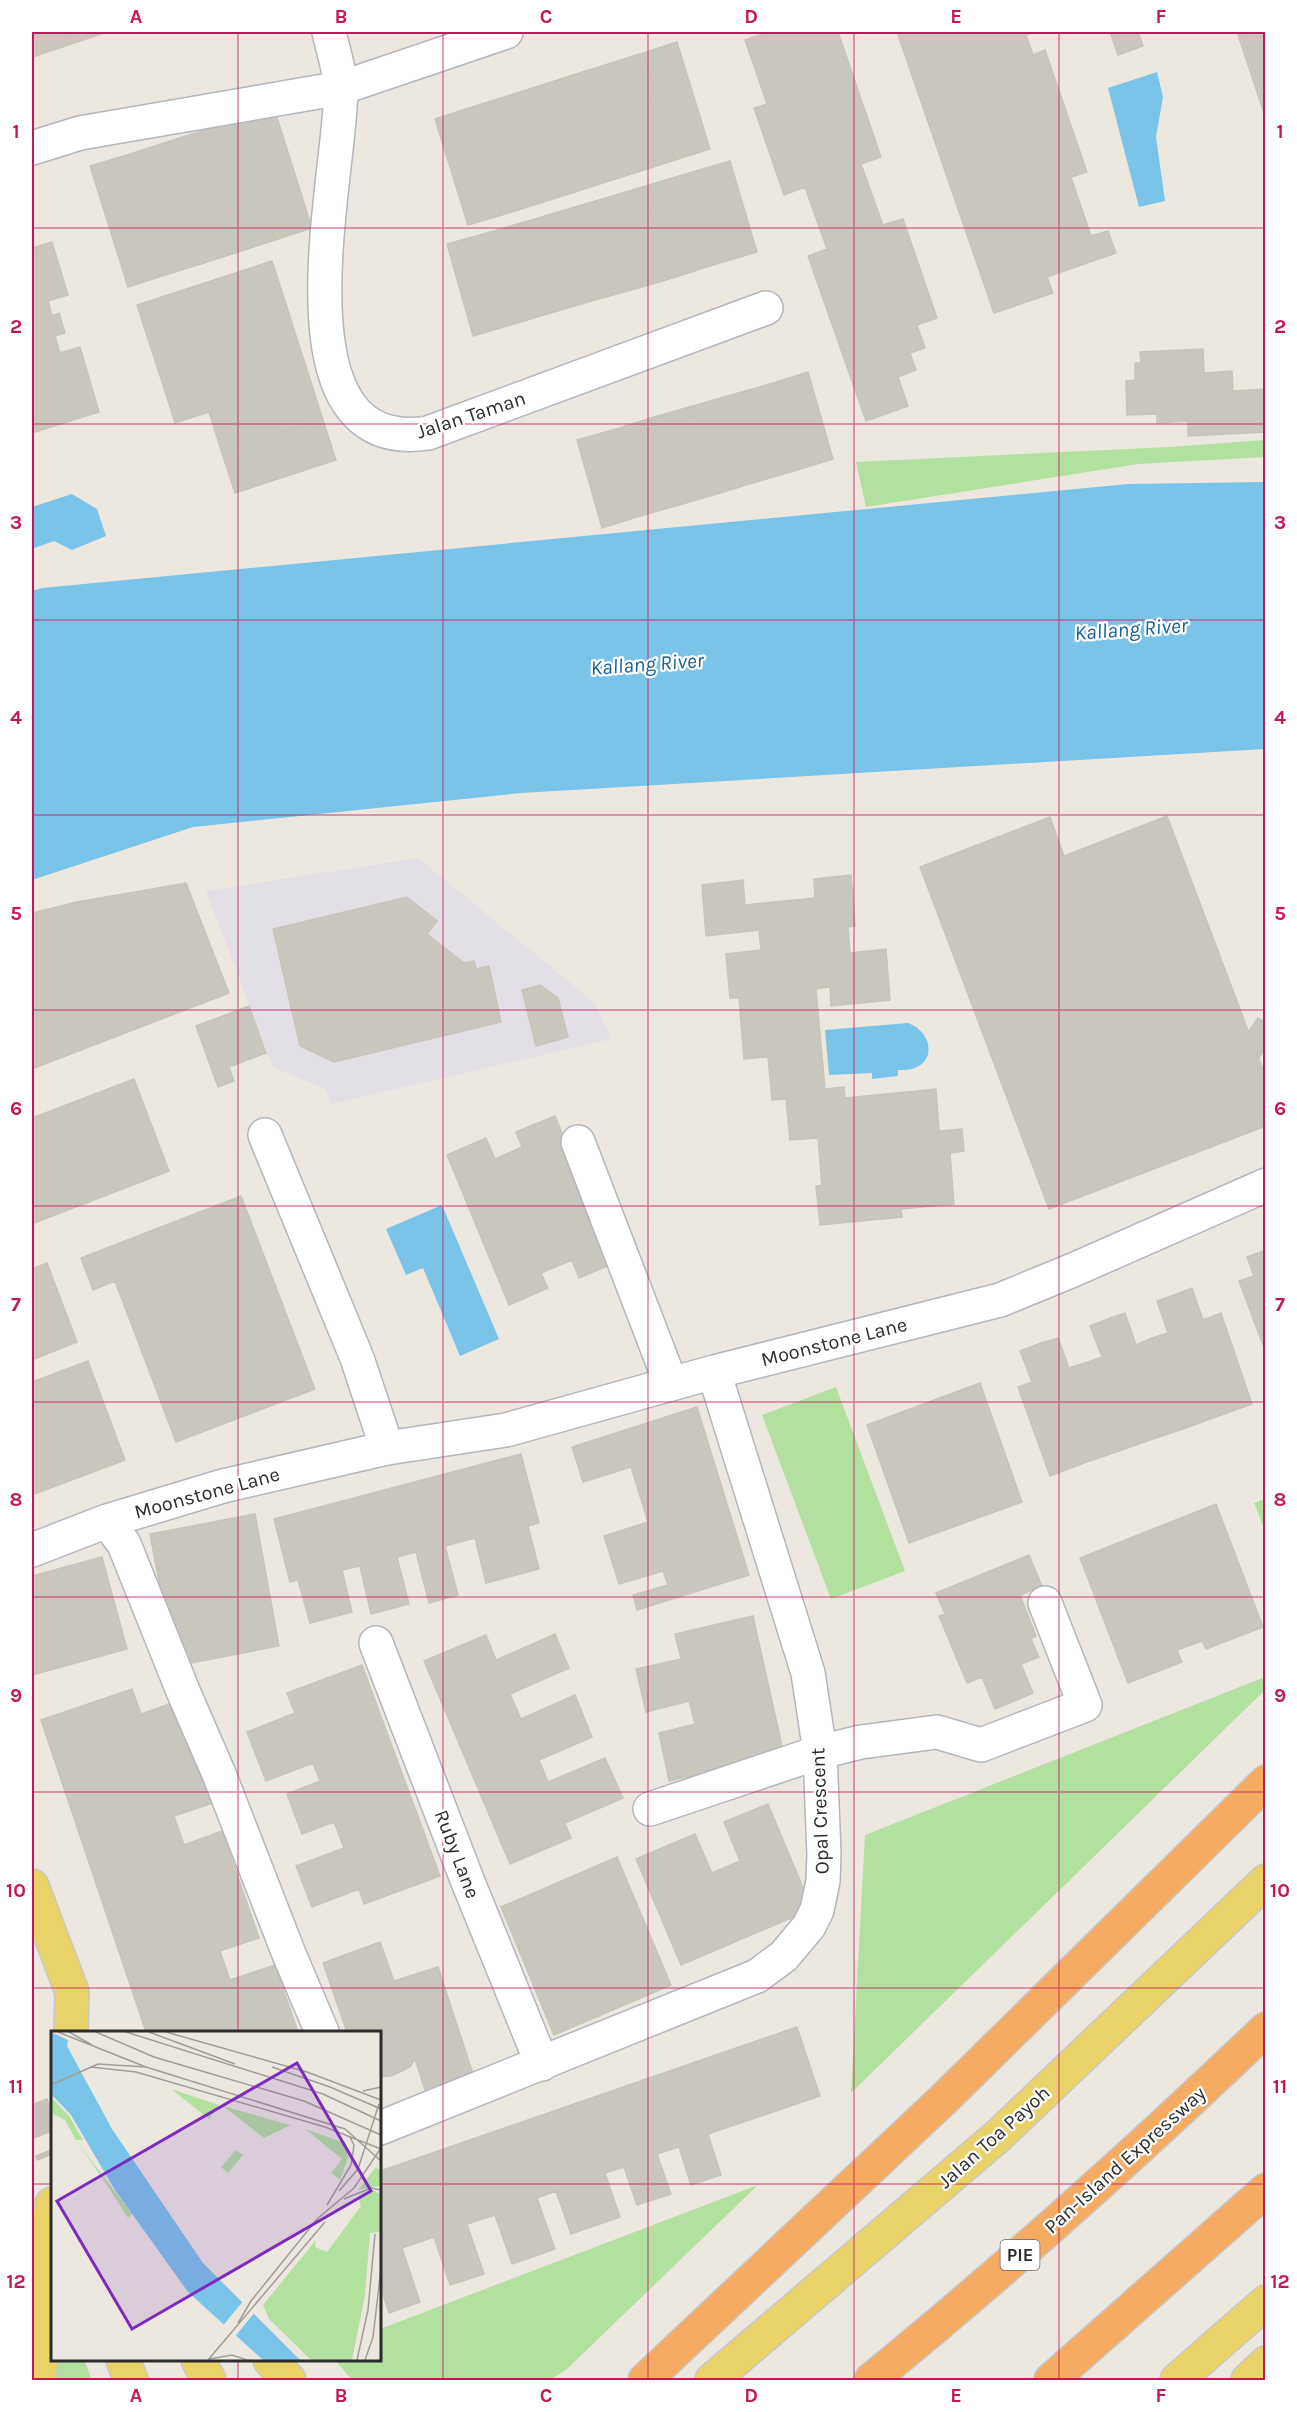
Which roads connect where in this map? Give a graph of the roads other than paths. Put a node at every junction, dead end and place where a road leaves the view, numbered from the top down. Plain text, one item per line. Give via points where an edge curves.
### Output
1 (329, 32) edge
2 (506, 32) edge
3 (341, 88) junction
4 (32, 147) edge
5 (766, 308) dead end
6 (265, 1135) dead end
7 (578, 1142) dead end
8 (1266, 1185) edge
9 (714, 1372) junction
10 (671, 1384) junction
11 (387, 1448) junction
12 (107, 1521) junction
13 (32, 1550) edge
14 (1045, 1603) dead end
15 (376, 1643) dead end
16 (820, 1752) junction
17 (1266, 1782) edge
18 (650, 1809) dead end
19 (1266, 1881) edge
20 (32, 1886) edge
21 (72, 1992) junction
22 (1266, 2029) edge
23 (71, 2031) edge
24 (90, 2031) edge
25 (322, 2031) edge
26 (542, 2064) junction
27 (381, 2128) edge
28 (1254, 2201) edge
29 (51, 2209) edge
30 (1266, 2302) edge
31 (123, 2361) edge
32 (199, 2361) edge
33 (271, 2361) edge
34 (1266, 2363) edge
35 (38, 2380) edge
36 (131, 2380) edge
37 (209, 2380) edge
38 (289, 2380) edge
39 (645, 2380) edge
40 (712, 2380) edge
41 (871, 2380) edge
42 (1051, 2380) edge
43 (1177, 2380) edge
44 (1248, 2380) edge

1 - 3 street, Jalan Taman
2 - 3 street
3 - 4 street via 80,133
3 - 5 street, Jalan Taman via 324,319 331,360 346,401 355,412 388,433 428,433
6 - 11 street via 357,1358
7 - 10 street
8 - 9 street, Moonstone Lane via 1000,1299
9 - 10 street, Moonstone Lane
9 - 16 street, Opal Crescent via 808,1673
10 - 11 street, Moonstone Lane via 506,1430
11 - 12 street, Moonstone Lane via 223,1486
12 - 13 street, Moonstone Lane
12 - 25 street via 124,1544
14 - 16 street via 1085,1705 981,1745 937,1732
15 - 26 street, Ruby Lane
16 - 18 street
16 - 26 street, Opal Crescent via 822,1888 809,1926 784,1956 757,1976
17 - 39 highway via 953,2090
19 - 40 main road, Jalan Toa Payoh via 998,2136
20 - 21 main road
21 - 23 main road
21 - 24 main road
22 - 41 highway, Pan-Island Expressway / PIE via 972,2298
26 - 27 street, Opal Crescent
28 - 42 highway
29 - 35 main road via 45,2242 43,2349
30 - 43 main road
31 - 36 main road
32 - 37 main road
33 - 38 main road
34 - 44 main road

